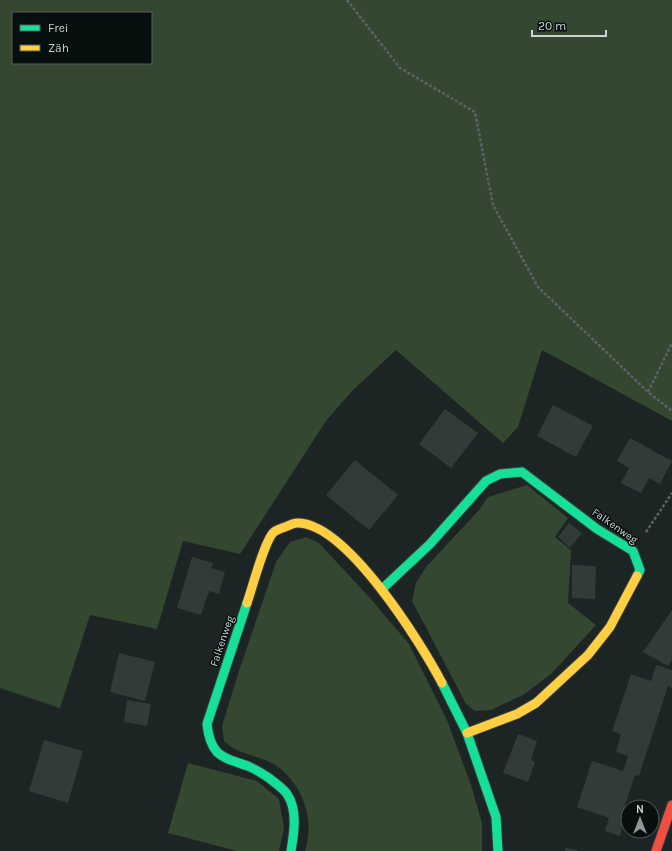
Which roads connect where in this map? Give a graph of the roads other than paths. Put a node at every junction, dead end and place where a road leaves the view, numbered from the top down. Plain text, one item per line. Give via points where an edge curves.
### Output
1 (382, 589) junction
2 (467, 733) junction
3 (672, 805) edge
4 (291, 851) edge
5 (498, 851) edge
6 (656, 851) edge

1 - 2 street, Falkenweg via 433,666
1 - 2 street, Falkenweg via 430,544 486,481 500,474 522,472 597,529 633,551 640,570 610,627 588,655 536,703 516,714
1 - 4 street, Falkenweg via 357,560 317,528 295,523 274,532 267,543 206,724 208,738 217,753 251,768 287,794 293,811
2 - 5 street, Falkenweg via 496,817
3 - 6 street

